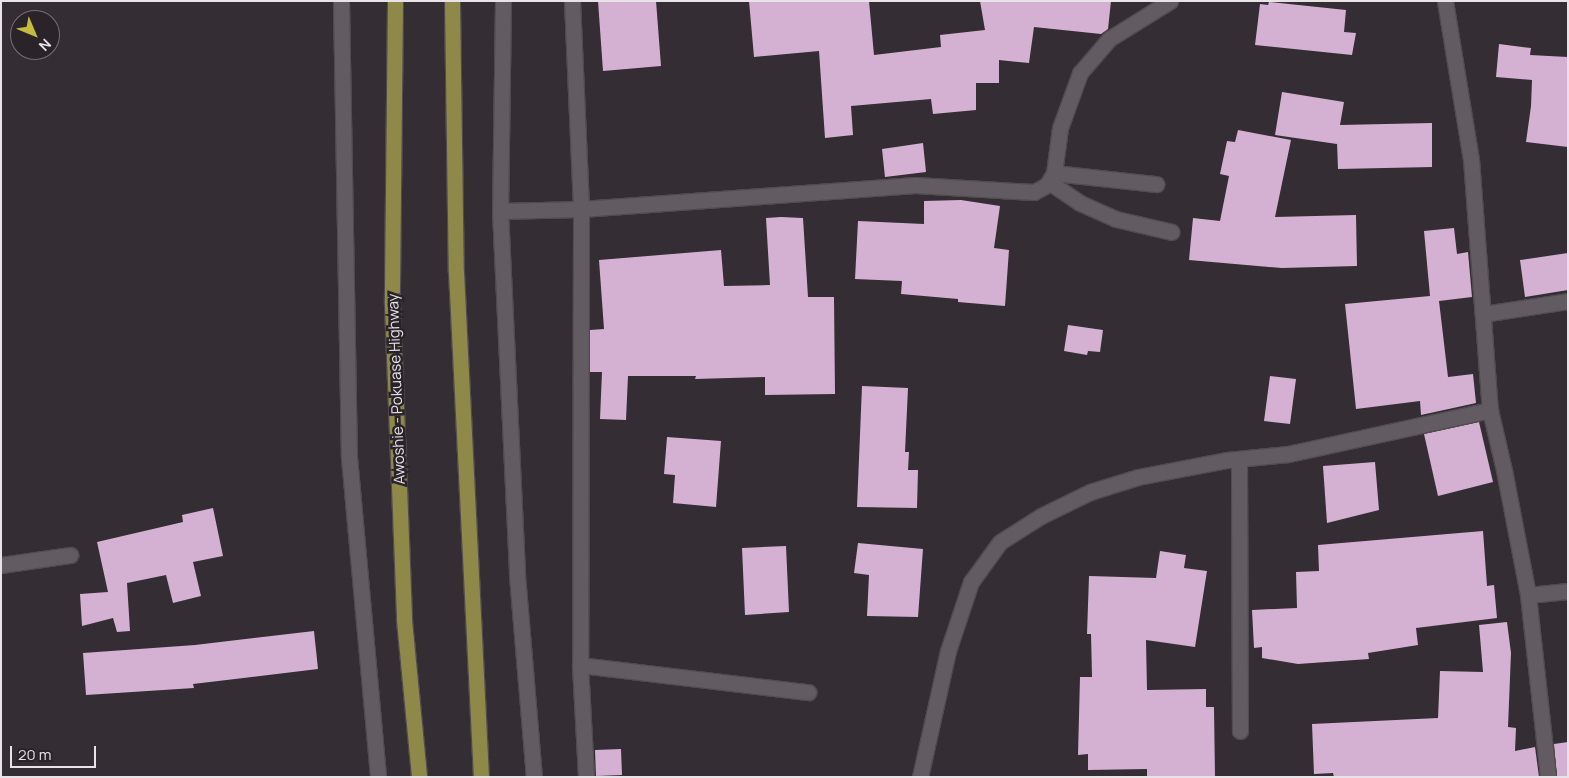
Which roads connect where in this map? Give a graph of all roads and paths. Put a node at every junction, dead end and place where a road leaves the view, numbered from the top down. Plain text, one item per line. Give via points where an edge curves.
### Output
1 (341, 1) edge
2 (395, 1) edge
3 (452, 1) edge
4 (503, 1) edge
5 (572, 1) edge
6 (1445, 1) edge
7 (1170, 2) edge
8 (1052, 177) junction
9 (1156, 184) dead end
10 (581, 209) junction
11 (500, 210) junction
12 (1172, 232) dead end
13 (1568, 301) edge
14 (1483, 314) junction
15 (1490, 410) junction
16 (1239, 459) junction
17 (70, 555) dead end
18 (1, 565) edge
19 (1568, 591) edge
20 (1528, 595) junction
21 (580, 665) junction
22 (808, 692) dead end
23 (1240, 731) dead end
24 (378, 777) edge
25 (419, 777) edge
26 (481, 777) edge
27 (534, 777) edge
28 (586, 777) edge
29 (920, 777) edge
30 (1548, 777) edge

1 - 24 street via 349,457
2 - 25 main road, Awoshie - Pokuase Highway via 392,304 404,620
3 - 26 main road via 455,253
4 - 11 street
5 - 10 street
6 - 14 street via 1471,159
7 - 8 street via 1109,40 1080,73 1060,128
8 - 9 street
8 - 10 street via 1034,192 915,185
8 - 12 street via 1080,203 1116,219
10 - 11 street
10 - 21 street
11 - 27 street via 517,575
13 - 14 street
14 - 15 street
15 - 16 street via 1288,454
15 - 20 street
16 - 23 street
16 - 29 street via 1166,470 1090,492 1041,516 1000,542 971,582 948,651
17 - 18 street
19 - 20 street
20 - 30 street
21 - 22 street
21 - 28 street

